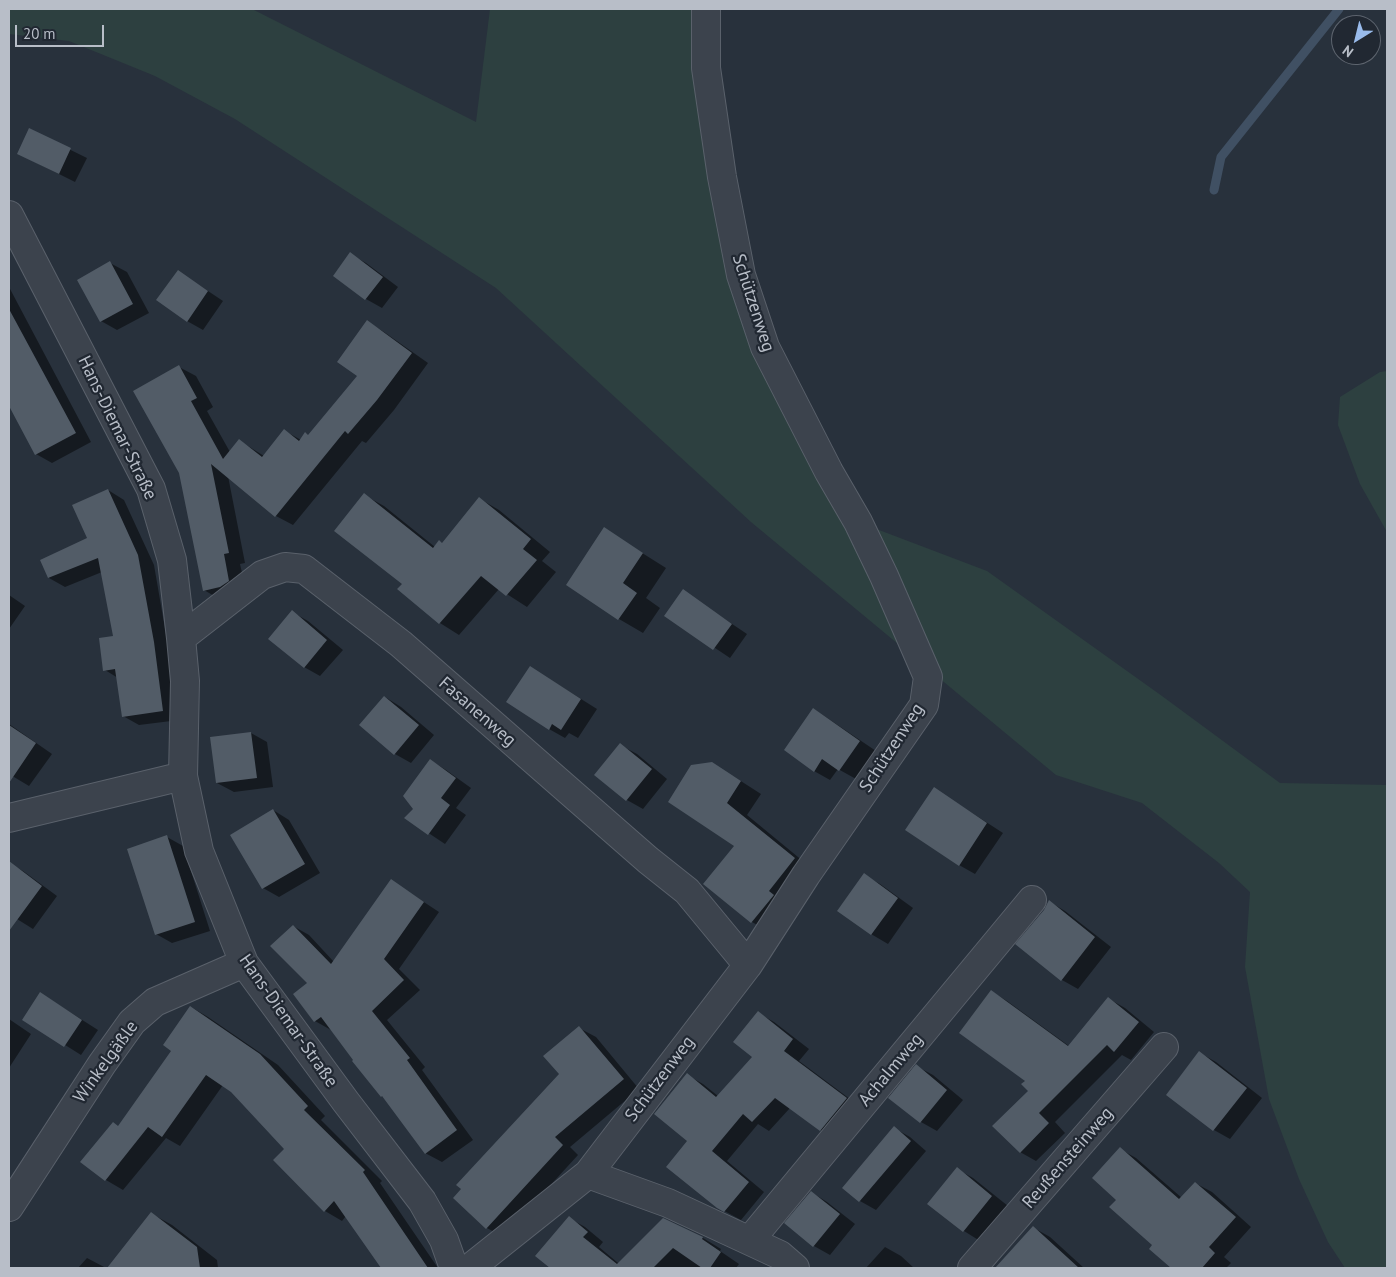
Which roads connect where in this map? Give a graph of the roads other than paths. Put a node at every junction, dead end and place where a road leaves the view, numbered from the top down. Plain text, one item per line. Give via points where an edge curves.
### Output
1 (706, 9) edge
2 (9, 215) edge
3 (181, 638) junction
4 (183, 776) junction
5 (9, 818) edge
6 (1032, 900) dead end
7 (244, 963) junction
8 (748, 965) junction
9 (1164, 1047) dead end
10 (588, 1174) junction
11 (9, 1207) edge
12 (750, 1240) junction
13 (454, 1268) edge
14 (470, 1268) edge
15 (795, 1268) edge
16 (972, 1268) edge

1 - 8 street, Schützenweg via 706,68 741,275 765,347 858,522 928,677 924,705
2 - 3 street, Hans-Diemar-Straße via 151,489 172,560
3 - 4 street, Hans-Diemar-Straße via 185,681
3 - 8 street, Fasanenweg via 262,575 285,567 304,569 401,644 687,891
4 - 5 street
4 - 7 street, Hans-Diemar-Straße via 199,851
6 - 12 street, Achalmweg
7 - 11 street, Winkelgäßle via 155,1002 132,1022
7 - 13 street, Hans-Diemar-Straße via 422,1201 444,1240
8 - 10 street, Schützenweg
9 - 16 street, Reußensteinweg
10 - 12 street via 668,1203
10 - 14 street, Schützenweg
12 - 15 street via 780,1255

